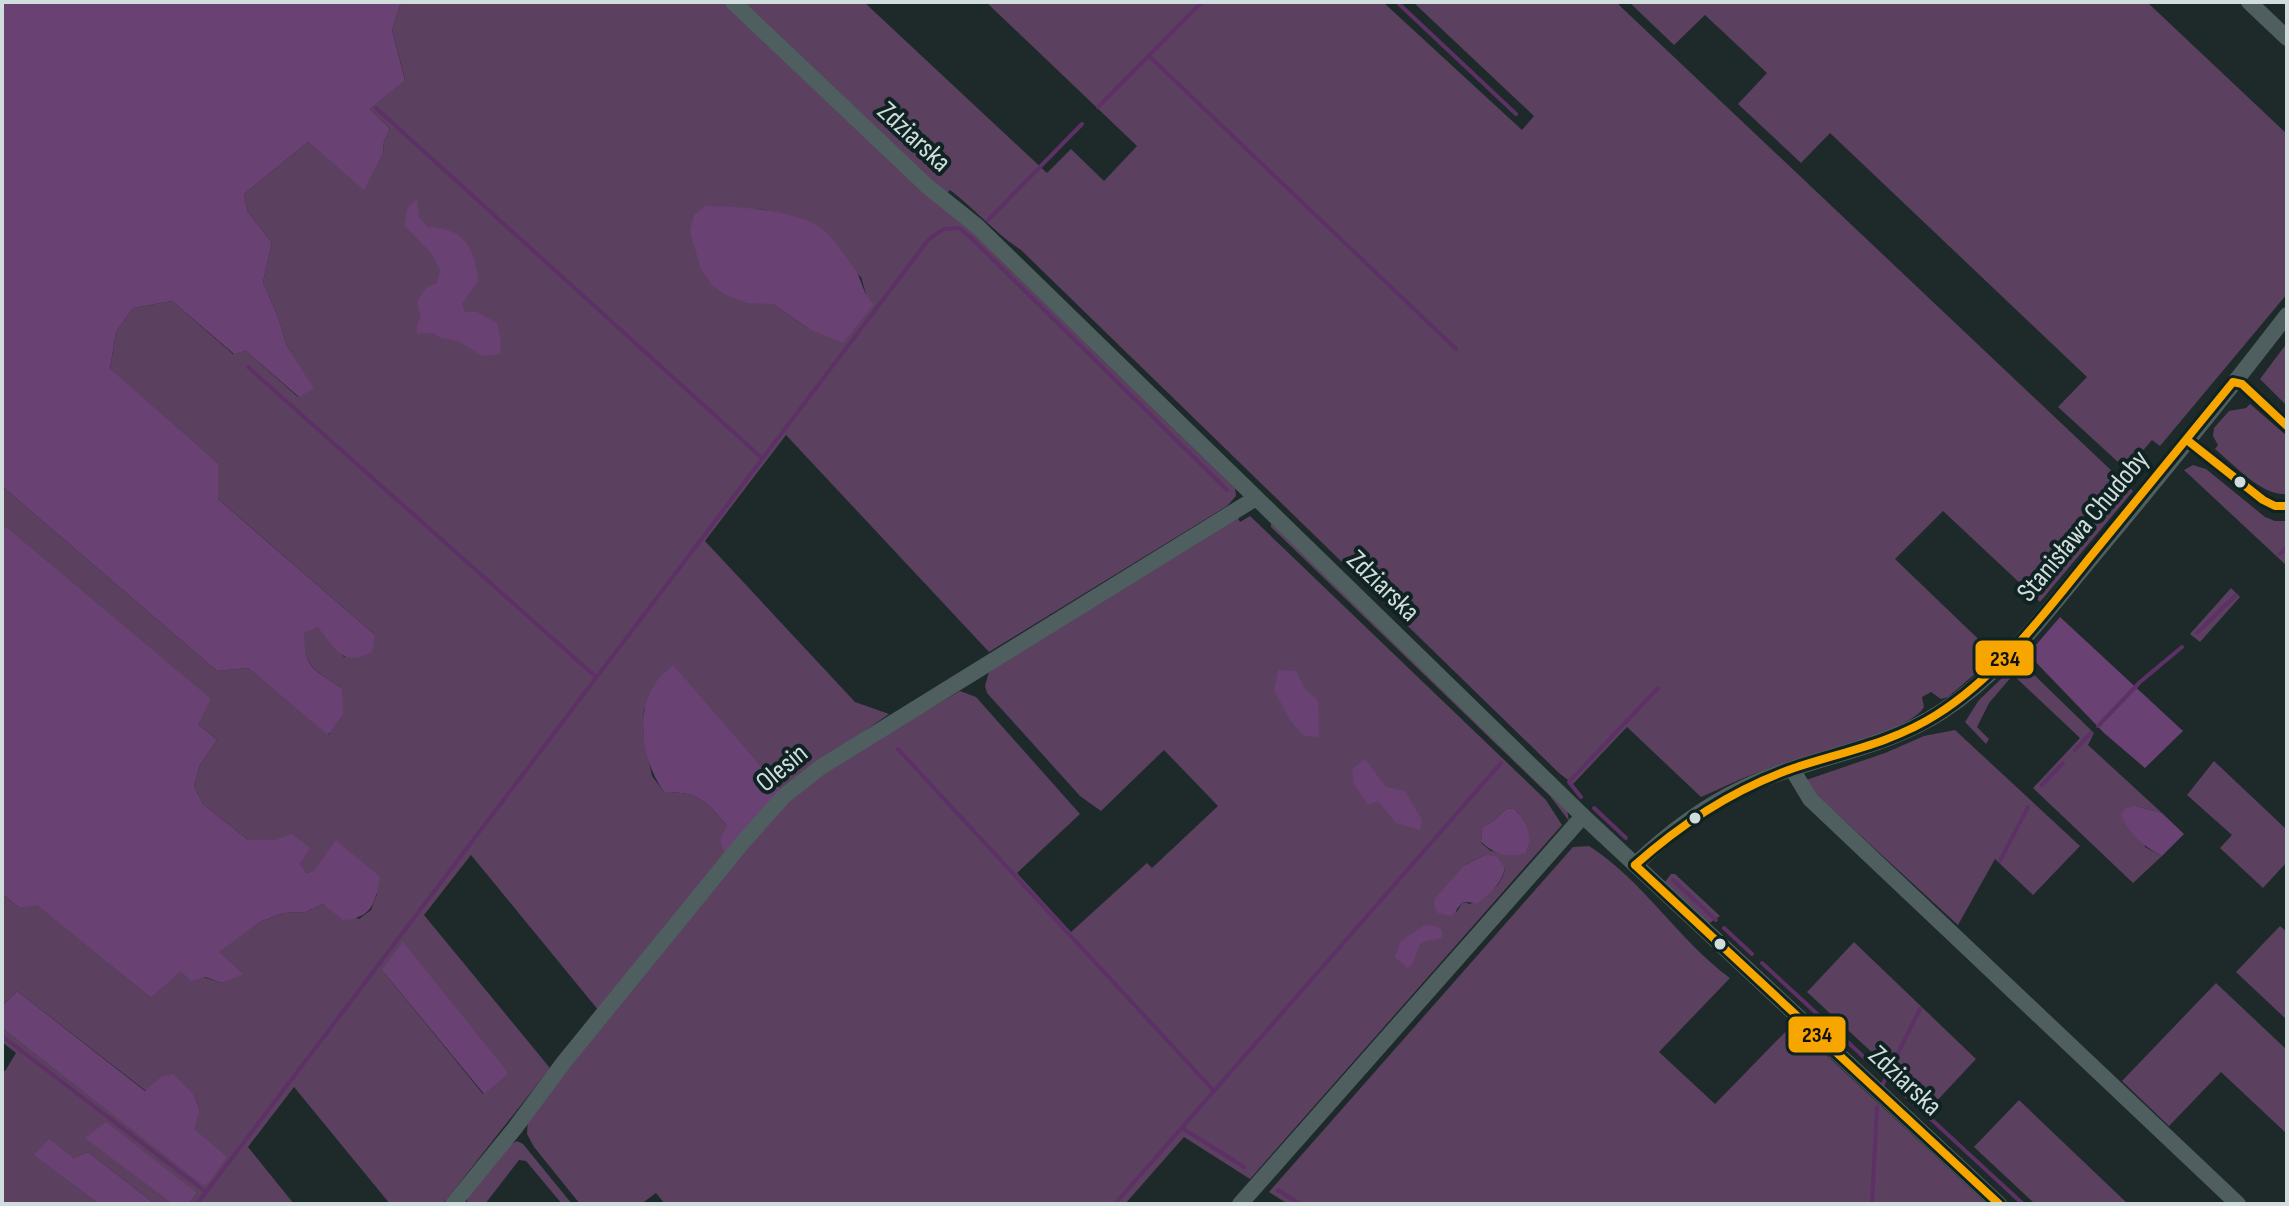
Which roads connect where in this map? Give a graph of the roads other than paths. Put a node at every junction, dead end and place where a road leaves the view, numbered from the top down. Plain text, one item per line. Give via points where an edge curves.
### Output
1 (733, 2) edge
2 (2249, 2) edge
3 (2287, 38) edge
4 (2287, 315) edge
5 (1256, 498) junction
6 (1792, 769) junction
7 (1583, 816) junction
8 (1635, 865) junction
9 (453, 1204) edge
10 (1240, 1204) edge
11 (1999, 1204) edge
12 (2238, 1204) edge

1 - 5 street, Zdziarska via 927,186 977,226
2 - 3 street
4 - 6 street, Stanisława Chudoby via 2002,663 1920,725
5 - 7 street, Zdziarska
5 - 9 street, Olesin via 821,767 784,796
6 - 8 street, Stanisława Chudoby via 1717,802
6 - 12 street via 1810,799
7 - 8 street, Zdziarska
7 - 10 street
8 - 11 street, Zdziarska

